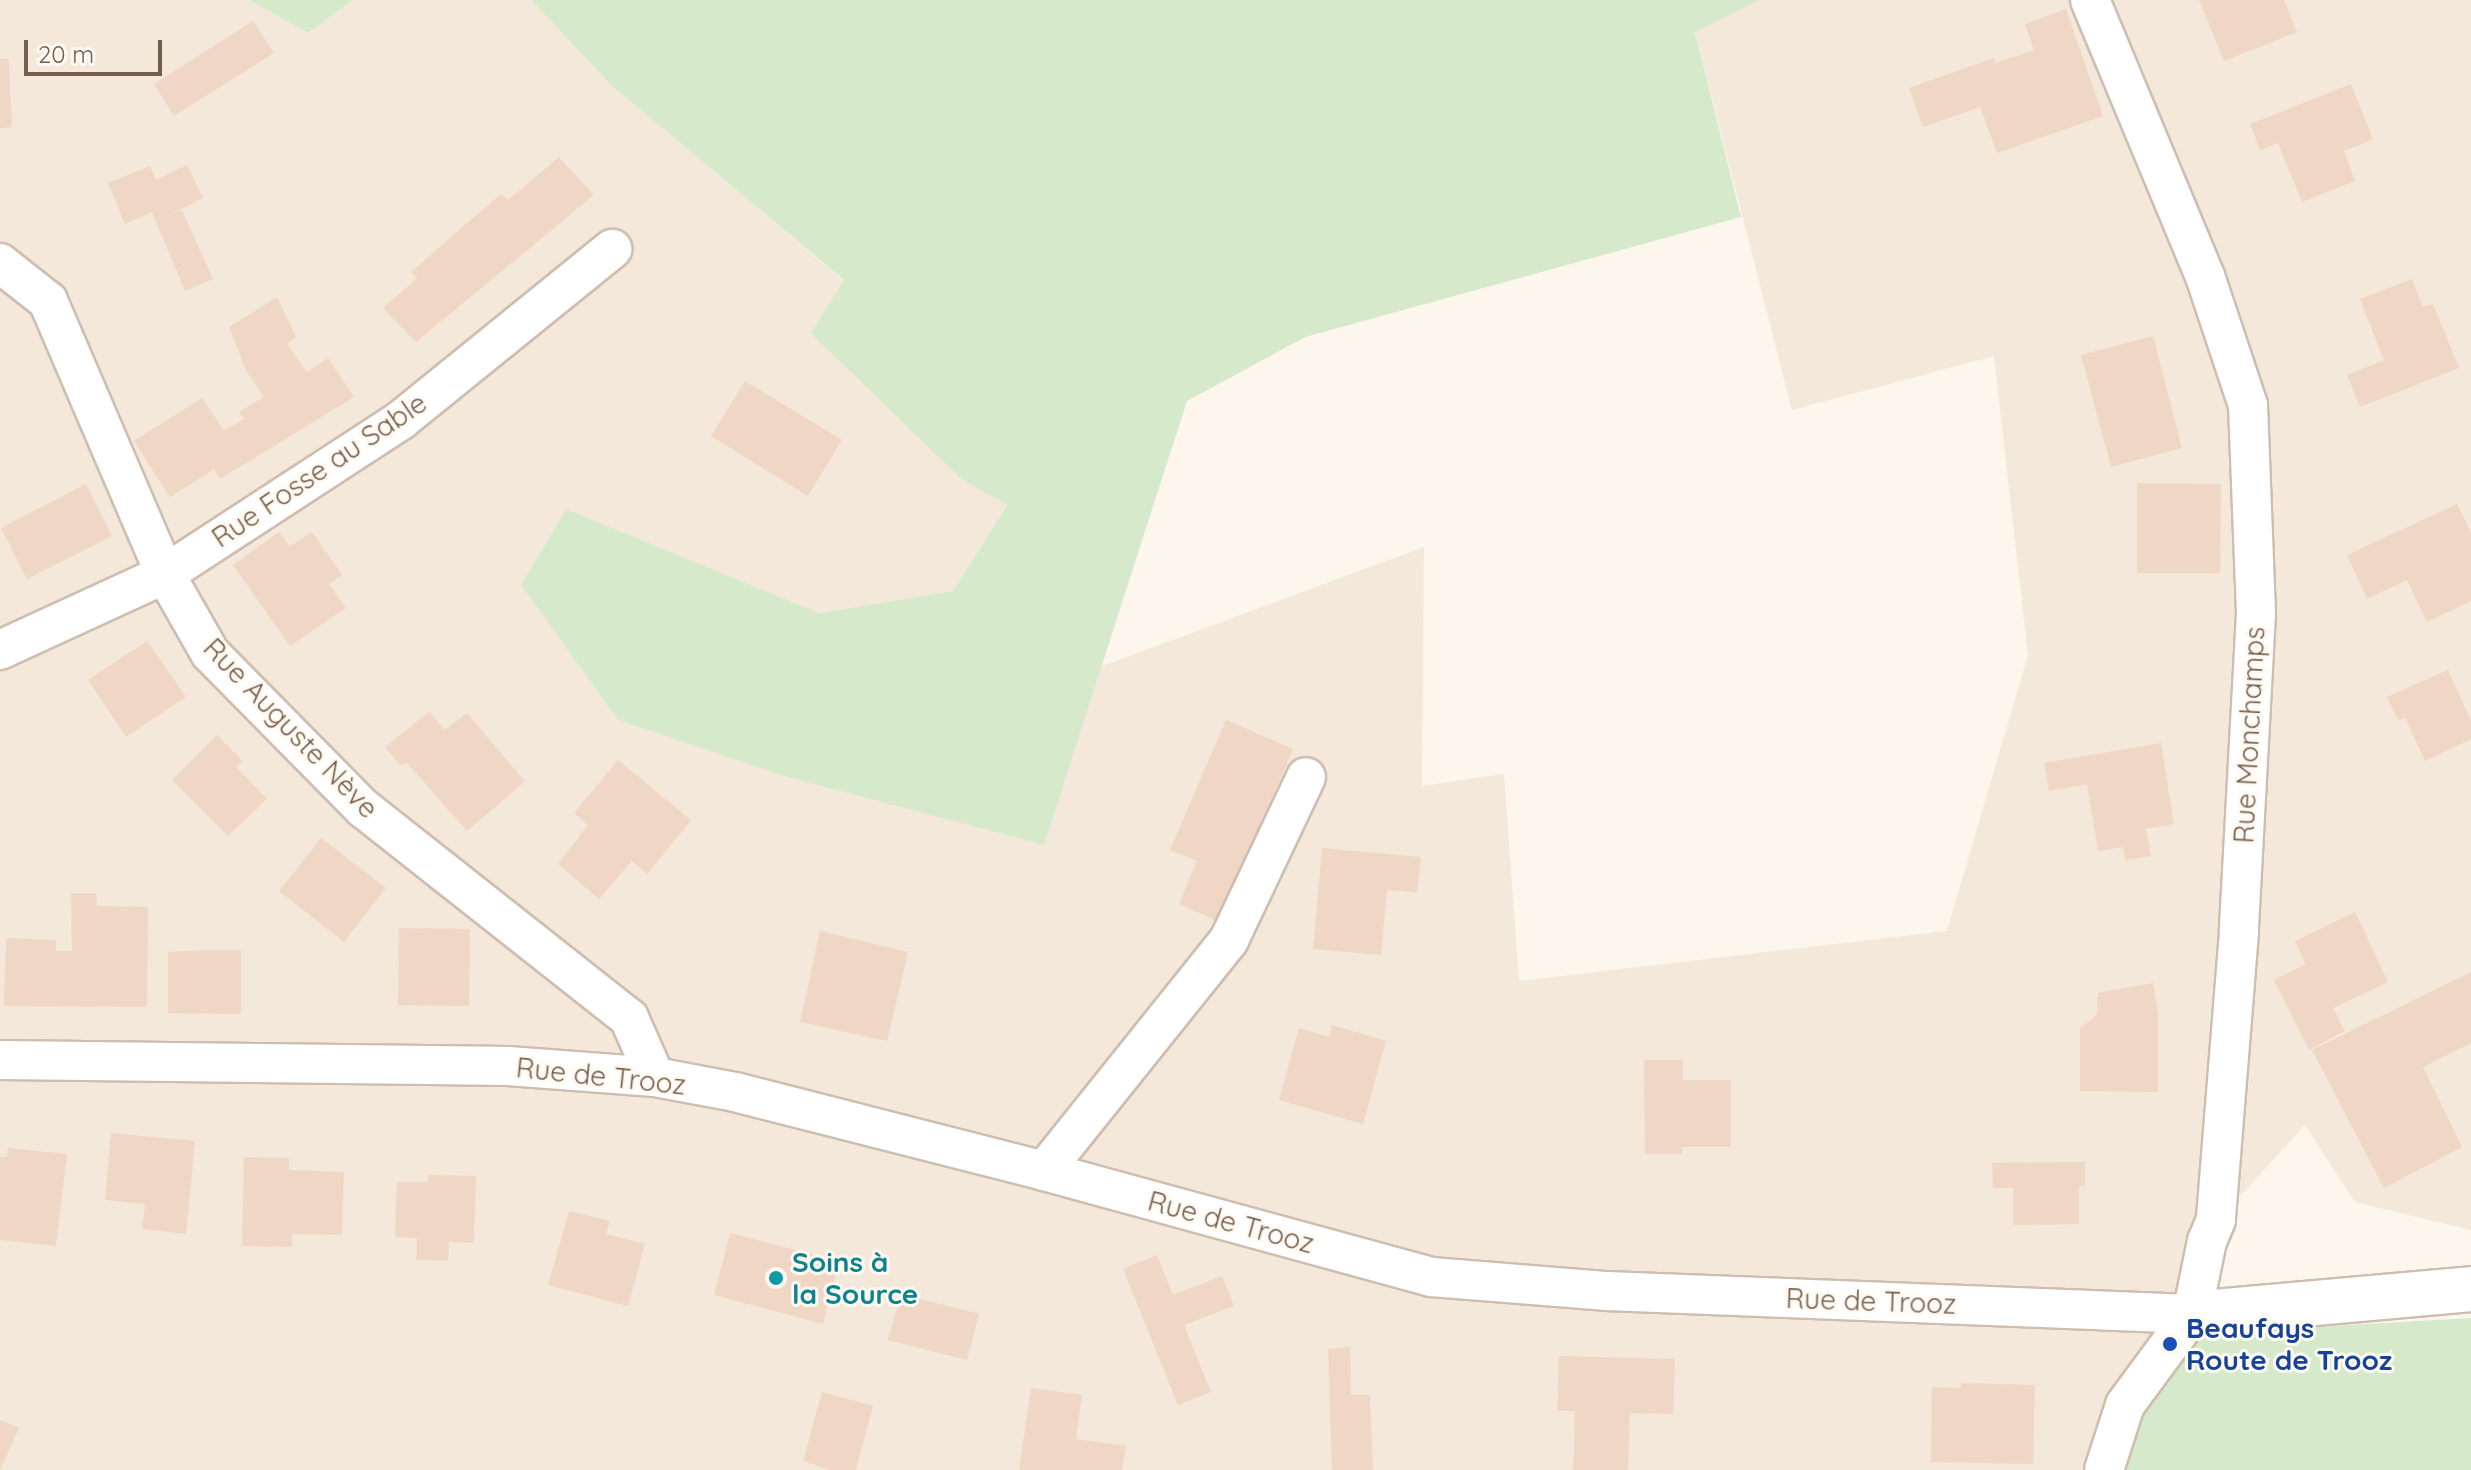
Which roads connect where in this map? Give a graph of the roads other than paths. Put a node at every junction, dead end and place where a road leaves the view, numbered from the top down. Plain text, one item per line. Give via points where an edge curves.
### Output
1 (2090, 0) edge
2 (612, 249) dead end
3 (0, 263) edge
4 (165, 574) junction
5 (0, 650) edge
6 (1306, 777) dead end
7 (0, 1060) edge
8 (655, 1077) junction
9 (1044, 1171) junction
10 (2471, 1289) edge
11 (2192, 1314) junction
12 (2104, 1470) edge

1 - 11 street, Rue Monchamps via 2205,276 2248,405 2256,613 2239,932 2216,1220
2 - 4 street, Rue Fosse au Sable via 401,420
3 - 4 street, Rue Auguste Nève via 48,301
4 - 5 street, Rue Fosse au Sable
4 - 8 street, Rue Auguste Nève via 210,653 363,808 629,1018
6 - 9 street via 1229,940
7 - 8 street, Rue de Trooz via 508,1066
8 - 9 street, Rue de Trooz via 735,1092
9 - 11 street, Rue de Trooz via 1432,1277 1607,1291
10 - 11 street, Rue de Trooz
11 - 12 street, Rue Monchamps via 2125,1405

